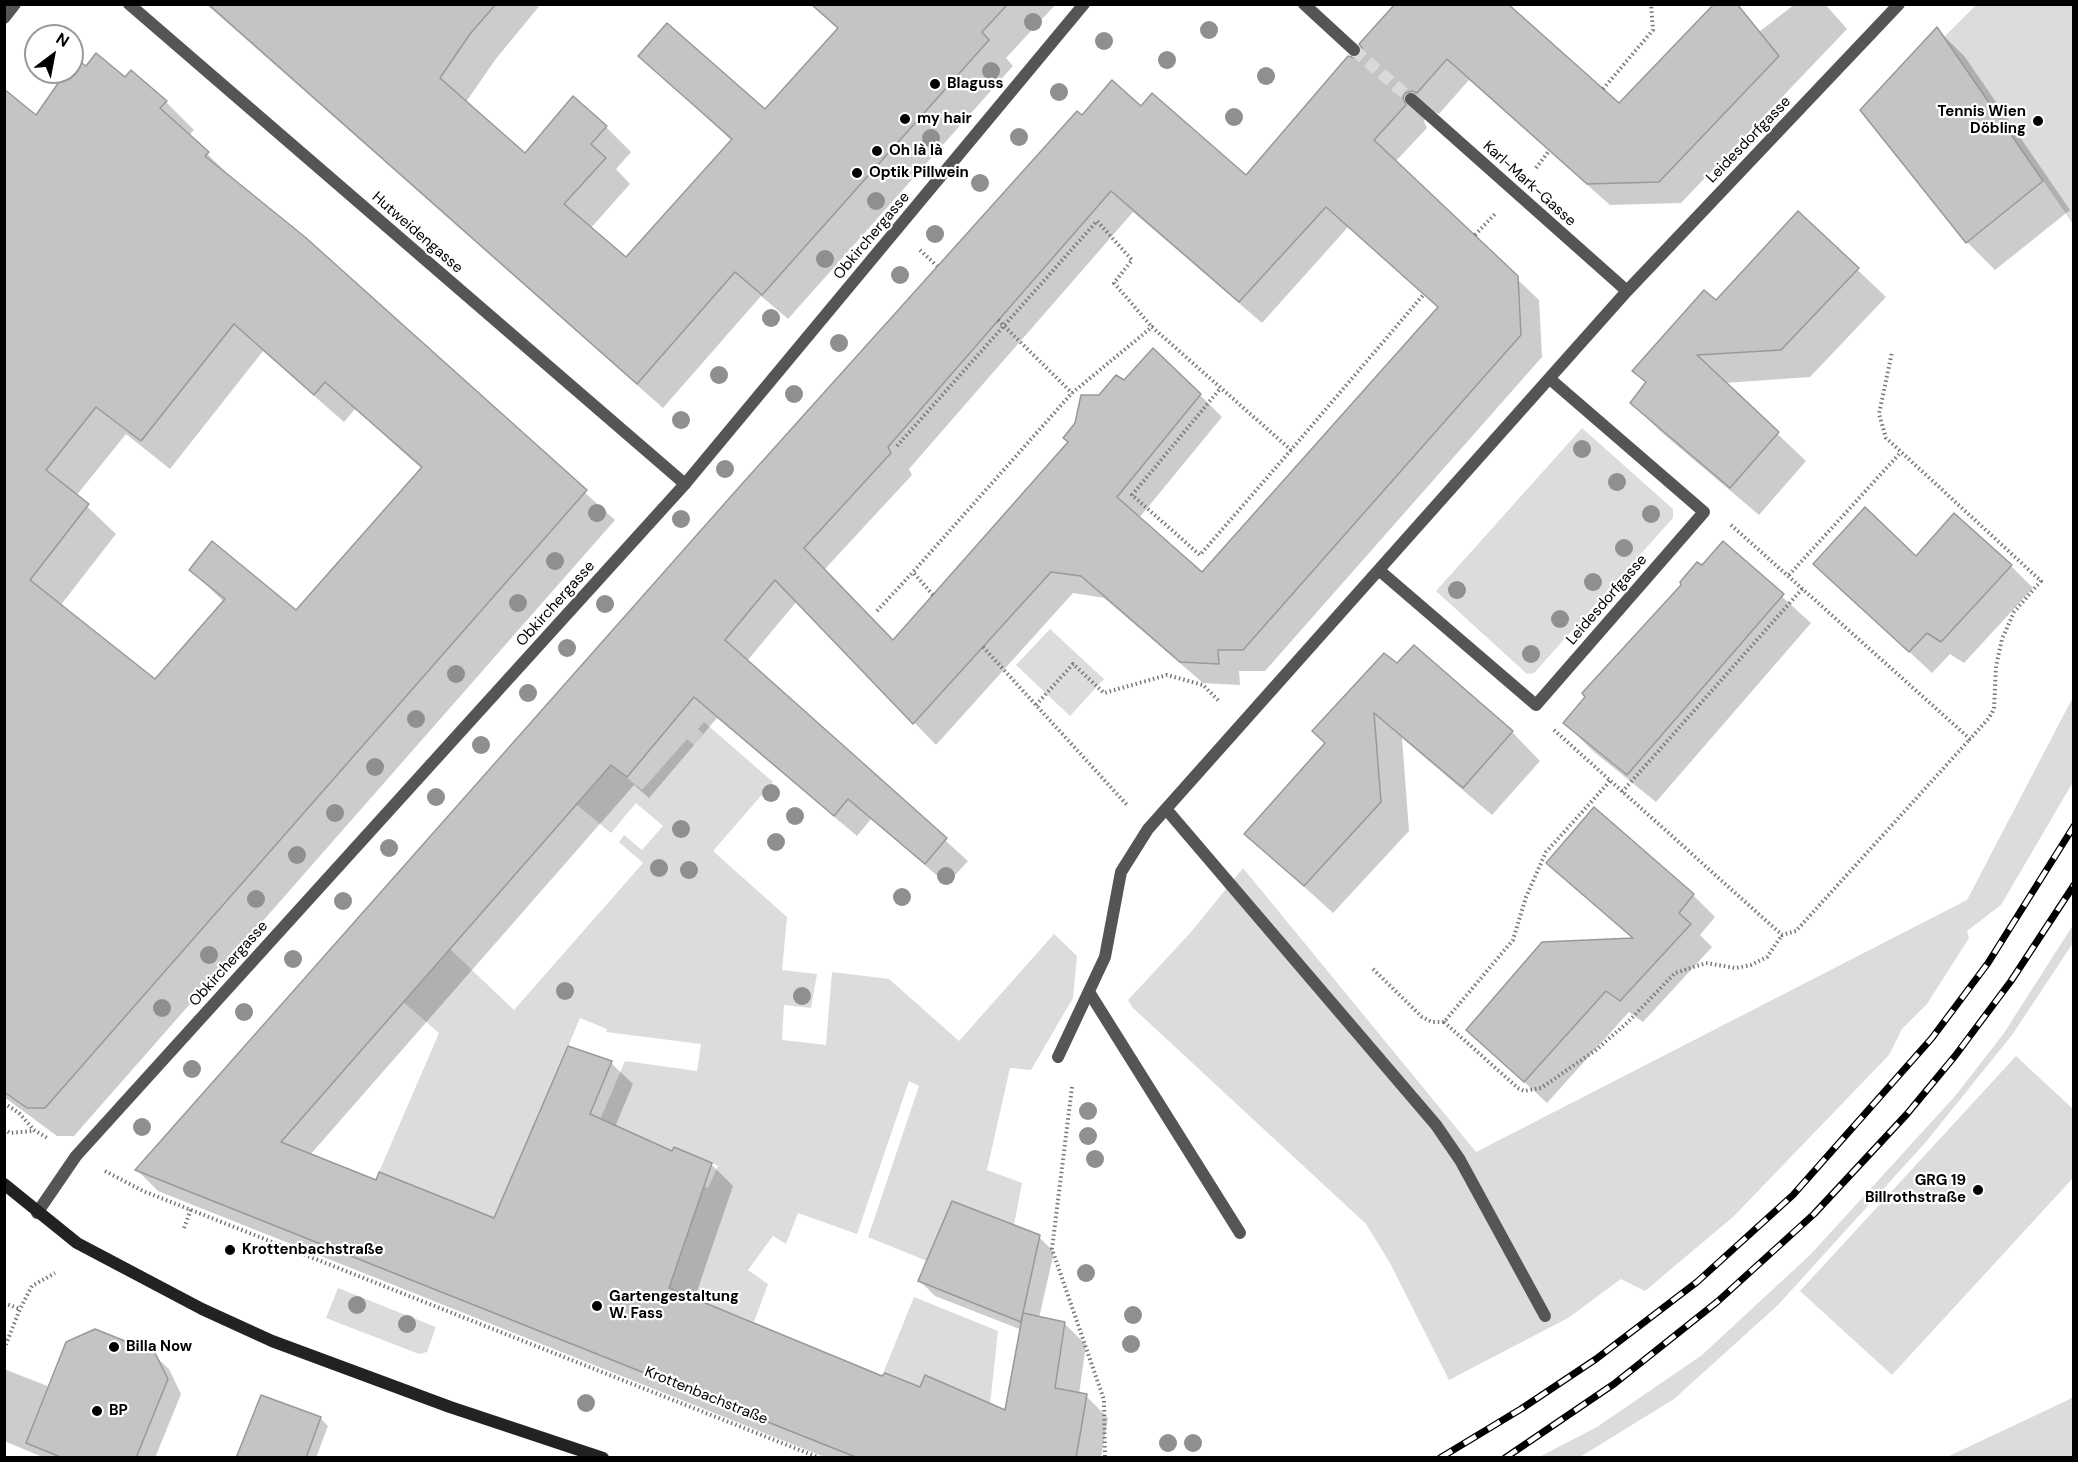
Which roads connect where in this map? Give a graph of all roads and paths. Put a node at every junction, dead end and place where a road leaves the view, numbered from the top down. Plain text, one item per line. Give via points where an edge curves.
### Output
1 (15, 4) edge
2 (129, 4) edge
3 (1084, 4) edge
4 (1304, 4) edge
5 (1651, 4) edge
6 (1899, 4) edge
7 (4, 18) edge
8 (1354, 50) tunnel mouth
9 (1603, 89) dead end
10 (1411, 99) tunnel mouth
11 (1627, 291) junction
12 (1424, 294) dead end
13 (998, 320) dead end
14 (1005, 326) junction
15 (1152, 327) junction
16 (1892, 352) dead end
17 (1550, 379) junction
18 (1219, 390) junction
19 (1072, 393) junction
20 (897, 446) dead end
21 (1291, 450) junction
22 (1901, 452) junction
23 (685, 484) junction
24 (1704, 512) junction
25 (1380, 571) junction
26 (913, 572) junction
27 (1789, 575) junction
28 (1803, 588) junction
29 (933, 595) dead end
30 (878, 611) dead end
31 (983, 647) dead end
32 (1036, 705) junction
33 (1536, 705) junction
34 (1242, 724) junction
35 (1970, 739) junction
36 (1610, 781) junction
37 (1622, 792) junction
38 (1166, 809) junction
39 (1148, 829) junction
40 (1782, 935) junction
41 (1373, 969) dead end
42 (1089, 992) junction
43 (1444, 1022) junction
44 (1058, 1057) joint
45 (4, 1103) edge
46 (4, 1130) edge
47 (34, 1131) junction
48 (51, 1141) dead end
49 (113, 1176) dead end
50 (4, 1184) edge
51 (191, 1209) junction
52 (37, 1213) junction
53 (184, 1228) dead end
54 (1240, 1233) dead end
55 (55, 1273) dead end
56 (4, 1303) edge
57 (20, 1309) junction
58 (1545, 1316) dead end
59 (4, 1349) edge
60 (603, 1458) edge
61 (820, 1458) edge
62 (1105, 1458) edge

1 - 7 street
2 - 23 street, Hutweidengasse
3 - 23 street, Obkirchergasse
4 - 8 street
5 - 9 path via 1653,30
6 - 11 street, Leidesdorfgasse
10 - 11 street, Karl-Mark-Gasse
11 - 17 street, Leidesdorfgasse
12 - 21 path
13 - 14 path
14 - 15 path via 1097,221 1132,260 1114,283
14 - 19 path
14 - 20 path
15 - 18 path
15 - 19 path
16 - 22 path via 1879,414 1886,438
17 - 24 street
17 - 25 street, Leidesdorfgasse
18 - 21 path
18 - 21 path via 1132,495 1200,555
19 - 26 path
22 - 27 path
22 - 35 path via 2041,581 2007,625 1998,653 1994,709
23 - 52 street, Obkirchergasse via 76,1156
24 - 27 path via 1737,528
24 - 33 street, Leidesdorfgasse
25 - 33 street
25 - 34 street, Leidesdorfgasse
26 - 29 path
26 - 30 path
27 - 28 path
28 - 35 path
28 - 37 path
31 - 32 path
32 - 34 path via 1073,664 1104,693 1167,675 1203,685
32 - 39 path
33 - 36 path via 1554,731
34 - 38 street, Leidesdorfgasse
35 - 40 path via 1796,931
36 - 37 path
36 - 43 path via 1546,852 1513,940
37 - 40 path
38 - 39 street, Leidesdorfgasse
38 - 58 street via 1436,1125 1460,1160
39 - 42 street, Leidesdorfgasse via 1121,872 1111,935
40 - 43 path via 1767,957 1751,965 1736,968 1706,963 1675,973 1596,1050 1541,1088 1518,1088
41 - 43 path via 1422,1017
42 - 44 street, Leidesdorfgasse
42 - 54 street
44 - 62 path via 1072,1082 1052,1249 1104,1400
45 - 47 path via 20,1113
46 - 47 path
47 - 48 path
49 - 51 path, Krottenbachstraße
50 - 52 main road
51 - 53 path
51 - 61 path, Krottenbachstraße
52 - 60 main road via 77,1243 272,1341
55 - 57 path via 32,1286
56 - 57 path
57 - 59 path

